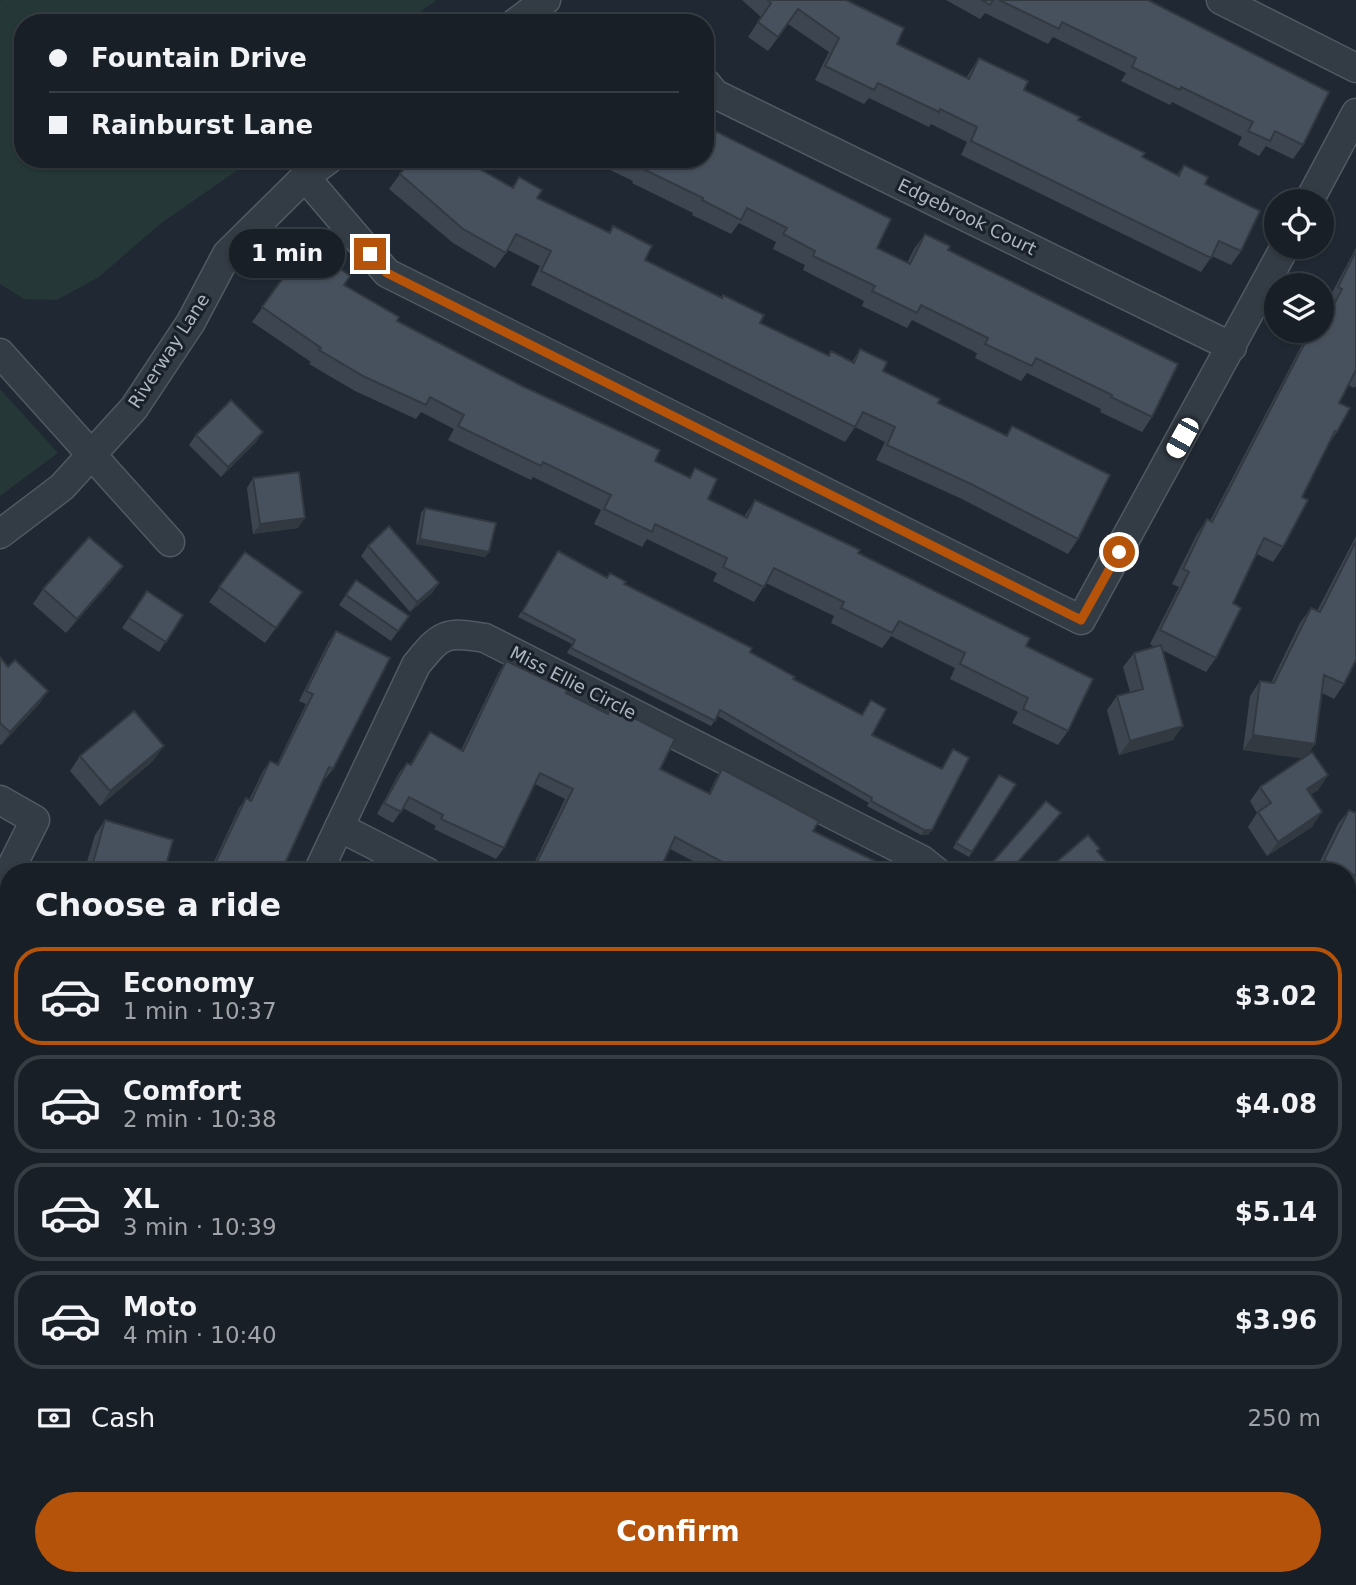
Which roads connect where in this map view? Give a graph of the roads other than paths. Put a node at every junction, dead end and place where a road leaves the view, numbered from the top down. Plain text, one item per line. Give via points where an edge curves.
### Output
1 (546, 0) edge
2 (1222, 0) edge
3 (527, 14) edge
4 (1356, 68) edge
5 (714, 93) edge
6 (1356, 113) edge
7 (316, 168) edge
8 (305, 177) junction
9 (1315, 189) edge
10 (1279, 259) edge
11 (1232, 347) junction
12 (0, 353) edge
13 (92, 454) junction
14 (0, 534) edge
15 (170, 542) dead end
16 (0, 800) edge
17 (339, 827) junction
18 (14, 863) edge
19 (322, 863) edge
20 (409, 863) edge
21 (926, 863) edge

1 - 3 street
2 - 4 street
5 - 11 street, Edgebrook Court
6 - 9 street
7 - 8 street, Riverway Lane
8 - 11 street via 387,273 1081,620
8 - 13 street, Riverway Lane via 228,254 191,322 134,408
10 - 11 street
12 - 13 street
13 - 14 street, Riverway Lane via 62,487
13 - 15 street
16 - 18 street via 35,820
17 - 19 street, Miss Ellie Circle
17 - 20 street
17 - 21 street, Miss Ellie Circle via 416,665 435,641 458,634 485,638

